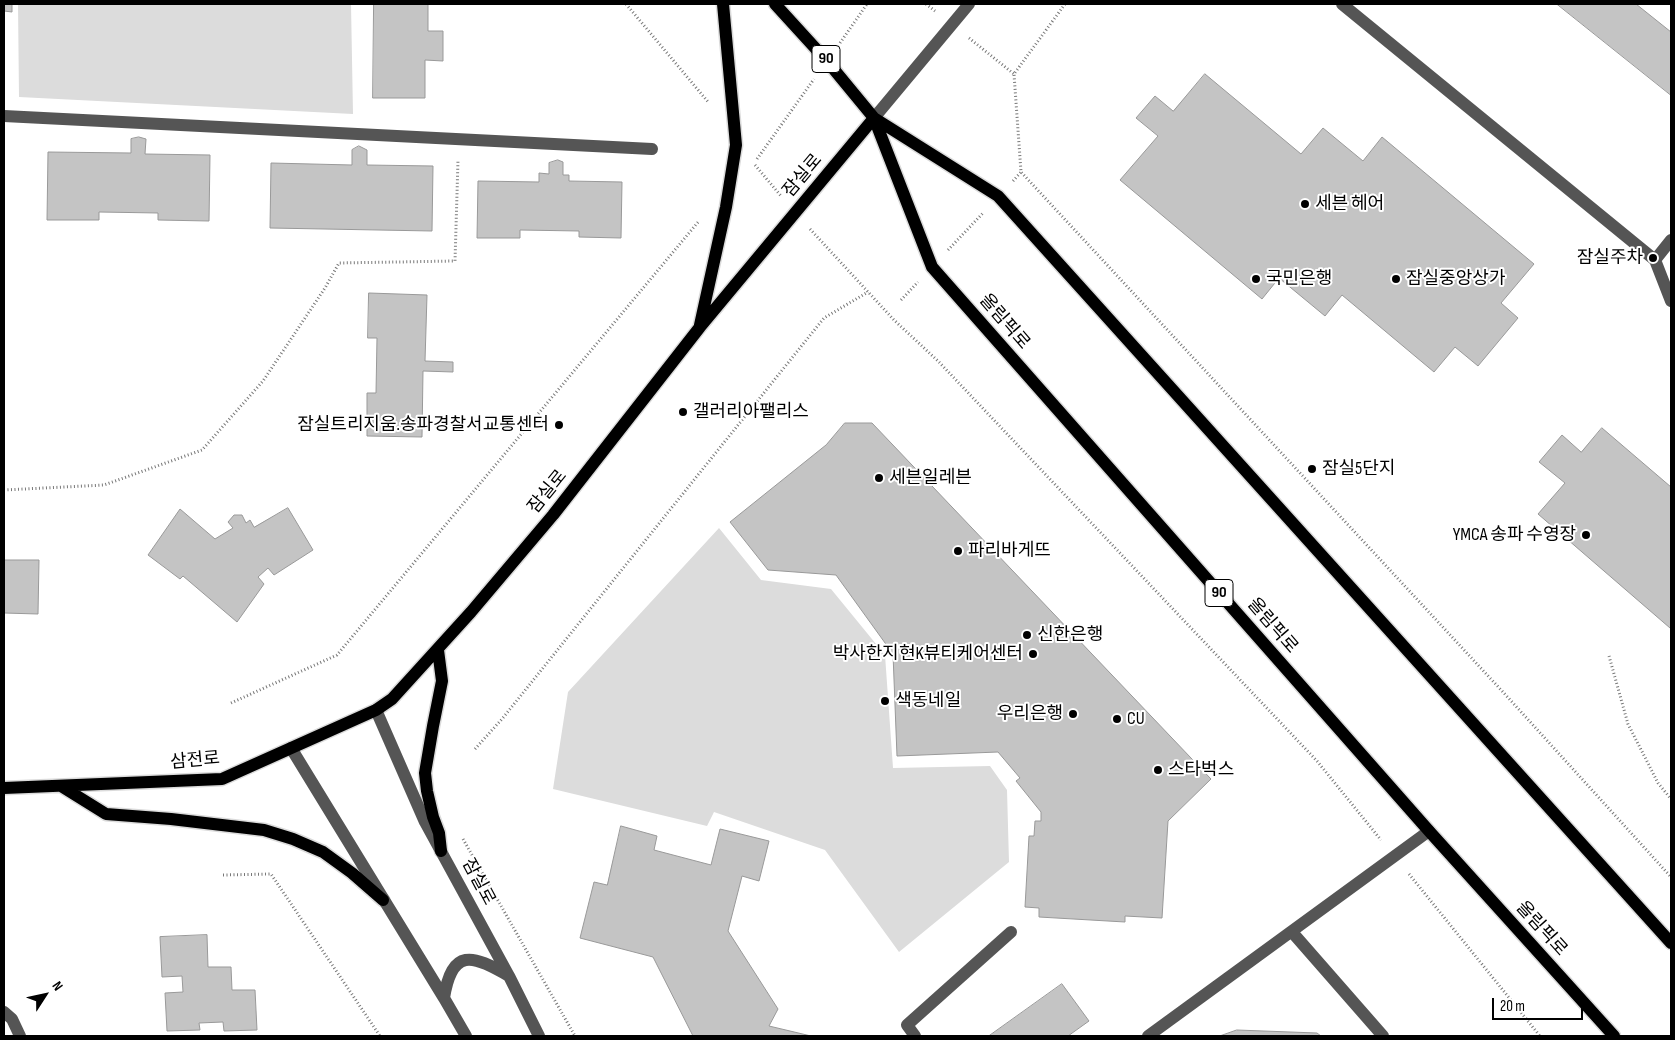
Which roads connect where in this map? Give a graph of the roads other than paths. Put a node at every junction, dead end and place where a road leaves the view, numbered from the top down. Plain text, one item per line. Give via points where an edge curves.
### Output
1 (723, 4) edge
2 (775, 4) edge
3 (969, 4) edge
4 (1342, 4) edge
5 (4, 116) edge
6 (874, 118) junction
7 (652, 149) dead end
8 (1671, 240) edge
9 (1655, 260) junction
10 (1671, 301) edge
11 (700, 327) junction
12 (438, 650) junction
13 (376, 710) junction
14 (291, 748) junction
15 (61, 786) junction
16 (4, 788) edge
17 (1429, 831) junction
18 (441, 851) junction
19 (383, 900) junction
20 (1011, 932) dead end
21 (1292, 932) junction
22 (1671, 943) edge
23 (509, 976) junction
24 (444, 998) junction
25 (4, 1012) edge
26 (20, 1036) edge
27 (466, 1036) edge
28 (539, 1036) edge
29 (915, 1036) edge
30 (1148, 1036) edge
31 (1383, 1036) edge
32 (1614, 1036) edge

1 - 11 main road via 736,145
2 - 6 main road, 올림픽로 / 90
3 - 6 street, 잠실로
4 - 9 street
5 - 7 street
6 - 11 main road, 잠실로
6 - 17 main road, 올림픽로 / 90 via 932,267
6 - 22 main road, 올림픽로 / 90 via 998,196
8 - 9 street
9 - 10 street
11 - 12 main road, 잠실로 via 553,515
12 - 13 main road, 잠실로 via 392,700
12 - 18 main road via 442,681 425,773 426,792
13 - 14 main road, 삼전로
13 - 18 street, 잠실로
14 - 15 main road, 삼전로 via 222,779
14 - 19 street
15 - 16 main road, 삼전로
15 - 19 main road via 106,814 264,830 292,839 323,852
17 - 21 street
17 - 32 main road, 올림픽로 / 90
18 - 23 street, 잠실로
19 - 24 street
20 - 29 street via 907,1026
21 - 30 street
21 - 31 street
23 - 24 street via 489,964 473,959 463,960 447,980
23 - 28 street, 잠실로
24 - 27 street
25 - 26 street via 12,1019

